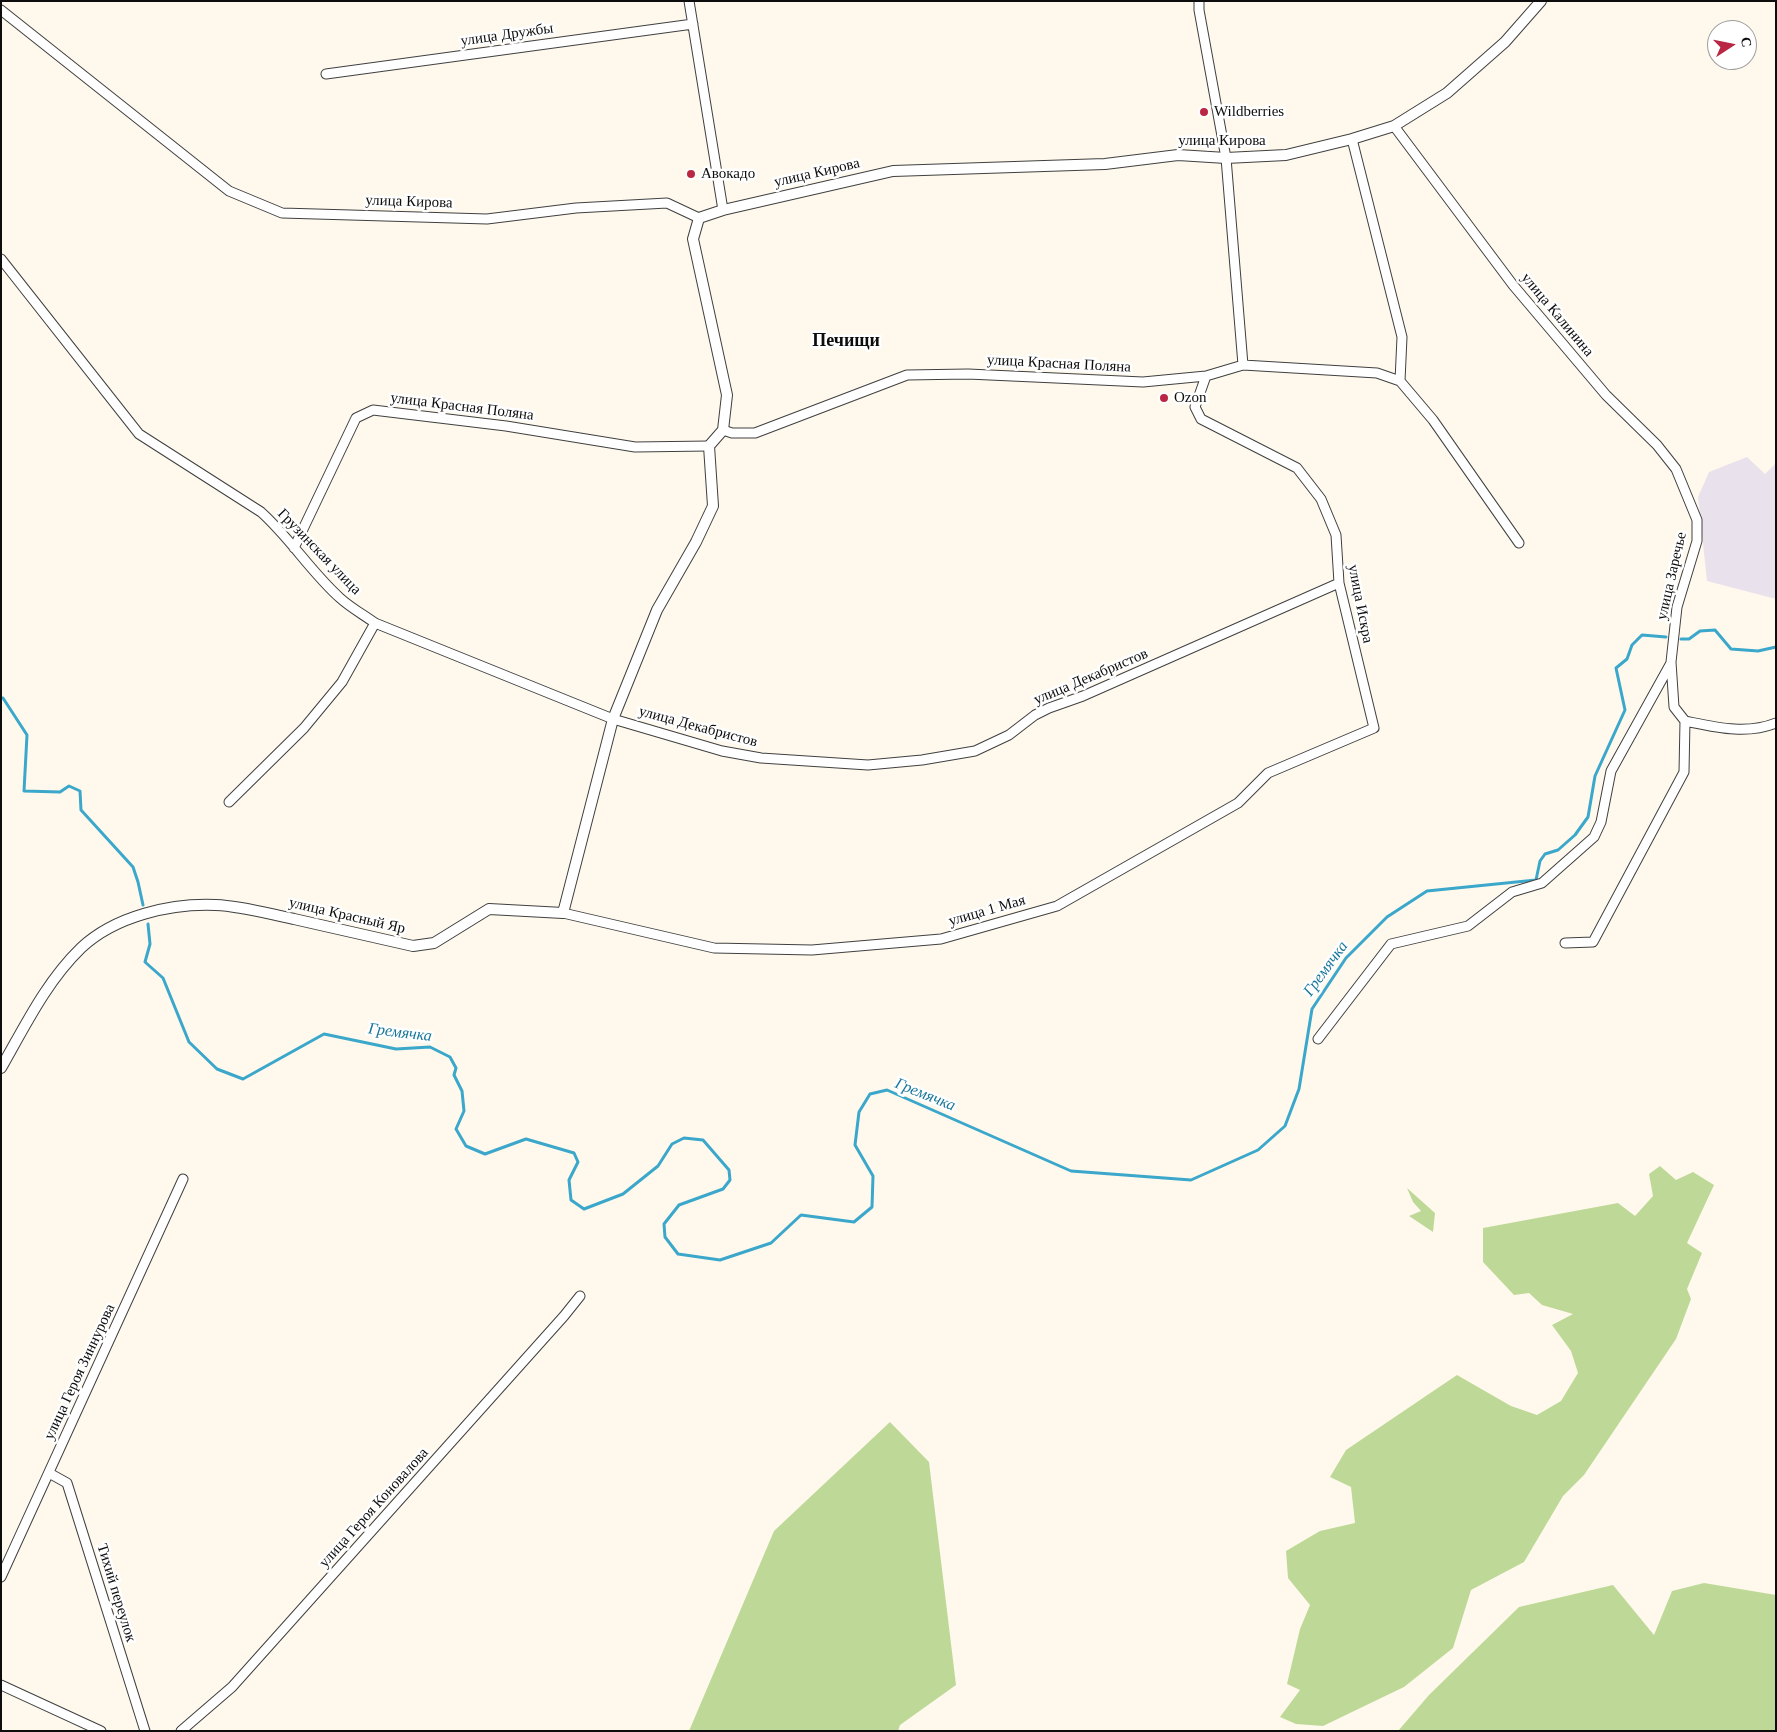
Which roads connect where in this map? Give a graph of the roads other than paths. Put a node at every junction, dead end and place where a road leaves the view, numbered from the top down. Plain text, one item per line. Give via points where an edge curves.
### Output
1 (689, 1) edge
2 (1199, 1) edge
3 (1541, 1) edge
4 (1, 10) edge
5 (692, 24) junction
6 (326, 74) dead end
7 (1394, 126) junction
8 (1352, 139) junction
9 (1226, 158) junction
10 (723, 210) junction
11 (699, 218) junction
12 (1, 259) edge
13 (1243, 365) junction
14 (1206, 376) junction
15 (1400, 381) junction
16 (723, 430) junction
17 (709, 446) junction
18 (1697, 520) joint
19 (1519, 543) dead end
20 (294, 548) junction
21 (1339, 583) junction
22 (375, 623) junction
23 (1671, 662) junction
24 (613, 719) junction
25 (1685, 721) junction
26 (1776, 723) edge
27 (1374, 728) joint
28 (229, 802) dead end
29 (563, 913) junction
30 (1565, 943) dead end
31 (1318, 1039) dead end
32 (1, 1068) edge
33 (183, 1179) dead end
34 (580, 1296) dead end
35 (49, 1473) junction
36 (1, 1577) edge
37 (1, 1685) edge
38 (101, 1731) edge
39 (145, 1731) edge
40 (181, 1731) edge

1 - 5 street
2 - 9 street
3 - 7 street, улица Кирова via 1506,42 1447,93
4 - 11 street, улица Кирова via 229,191 282,213 487,219 576,208 667,203
5 - 6 street, улица Дружбы
5 - 10 street
7 - 8 street, улица Кирова
7 - 18 street, улица Калинина via 1513,285 1606,394 1657,445 1676,470
8 - 9 street, улица Кирова via 1286,154
8 - 15 street via 1402,337
9 - 10 street, улица Кирова via 1178,155 1105,164 892,171
9 - 13 street
10 - 11 street, улица Кирова
11 - 16 street via 693,239 727,395
12 - 20 street, Грузинская улица via 139,434 261,512
13 - 14 street, улица Красная Поляна
13 - 15 street, улица Красная Поляна via 1377,372
14 - 16 street, улица Красная Поляна via 1143,382 968,374 907,375 755,433
14 - 21 street, улица Искра via 1195,407 1201,419 1297,468 1322,499 1336,535
15 - 19 street via 1434,420
16 - 17 street
17 - 20 street, улица Красная Поляна via 635,447 506,426 373,410 356,418
17 - 24 street via 713,506 657,610
18 - 23 street, улица Заречье via 1697,541 1677,607
20 - 22 street, Грузинская улица via 341,599
21 - 24 street, улица Декабристов via 1049,708 1009,735 976,751 868,765 760,758 722,751
21 - 27 street, улица Искра
22 - 24 street, Грузинская улица
22 - 28 street via 342,682 304,728
23 - 25 street, улица Заречье via 1674,707
23 - 31 street via 1610,771 1601,822 1594,837 1542,882 1512,892 1468,926 1391,944
24 - 29 street
25 - 26 street via 1741,730 1762,729
25 - 30 street via 1684,772 1593,942
27 - 29 street, улица 1 Мая via 1268,773 1238,804 1057,906 942,939 812,950 714,948
29 - 32 street, улица Красный Яр via 489,909 434,943 413,946 217,905 150,913 121,922 82,947 60,970
33 - 35 street, улица Героя Зиннурова
34 - 40 street, улица Героя Коновалова via 232,1687
35 - 36 street, улица Героя Зиннурова
35 - 39 street, Тихий переулок via 68,1483
37 - 38 street

